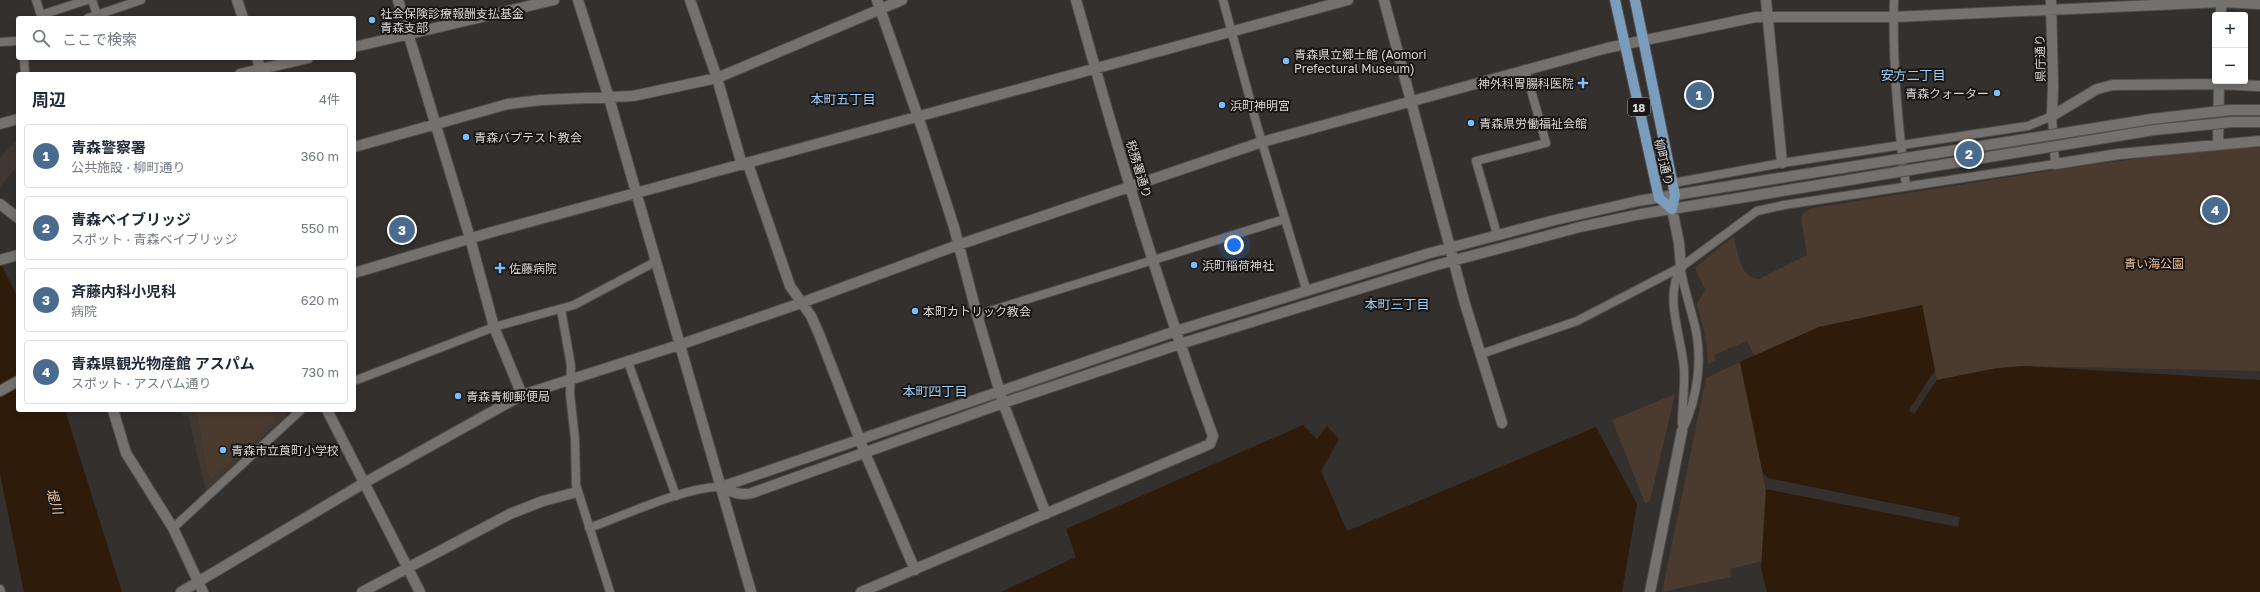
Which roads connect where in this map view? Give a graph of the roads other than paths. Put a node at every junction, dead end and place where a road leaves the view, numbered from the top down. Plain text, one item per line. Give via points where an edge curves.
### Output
1 (36, 0) edge
2 (87, 0) edge
3 (92, 0) edge
4 (141, 0) edge
5 (237, 0) edge
6 (398, 0) edge
7 (554, 0) edge
8 (578, 0) edge
9 (690, 0) edge
10 (902, 0) edge
11 (1076, 0) edge
12 (1223, 0) edge
13 (1348, 0) edge
14 (1384, 0) edge
15 (1616, 0) edge
16 (1635, 0) edge
17 (1766, 0) edge
18 (1894, 0) edge
19 (2221, 1) edge
20 (878, 4) edge
21 (2260, 4) edge
22 (2051, 5) edge
23 (2221, 12) edge
24 (96, 15) joint
25 (42, 16) edge
26 (242, 16) edge
27 (1769, 16) junction
28 (1894, 17) junction
29 (1231, 31) junction
30 (410, 34) junction
31 (1644, 39) junction
32 (16, 41) edge
33 (0, 42) edge
34 (1625, 44) junction
35 (356, 47) edge
36 (24, 60) edge
37 (258, 60) edge
38 (301, 60) edge
39 (1095, 68) junction
40 (1525, 69) junction
41 (25, 72) edge
42 (261, 72) edge
43 (717, 78) junction
44 (2212, 83) edge
45 (2219, 84) edge
46 (2233, 84) edge
47 (2260, 86) edge
48 (609, 98) junction
49 (1410, 101) junction
50 (2260, 110) edge
51 (2052, 116) junction
52 (918, 118) junction
53 (16, 119) edge
54 (2260, 122) edge
55 (435, 123) junction
56 (0, 124) edge
57 (2260, 141) edge
58 (1262, 142) junction
59 (2218, 144) junction
60 (1900, 145) junction
61 (356, 146) edge
62 (1782, 163) junction
63 (745, 164) junction
64 (2055, 164) junction
65 (1673, 183) junction
66 (1906, 186) junction
67 (1131, 187) junction
68 (636, 193) junction
69 (1675, 195) junction
70 (1659, 198) junction
71 (0, 204) edge
72 (1672, 209) junction
73 (16, 216) edge
74 (1285, 219) junction
75 (1497, 234) junction
76 (470, 238) junction
77 (958, 245) junction
78 (1450, 247) junction
79 (16, 256) edge
80 (1153, 259) junction
81 (1, 260) edge
82 (1454, 261) junction
83 (655, 262) junction
84 (1680, 269) junction
85 (356, 272) edge
86 (1306, 289) junction
87 (801, 303) junction
88 (561, 309) junction
89 (977, 315) junction
90 (494, 328) junction
91 (1176, 331) junction
92 (1180, 344) junction
93 (679, 345) junction
94 (1481, 354) junction
95 (628, 362) junction
96 (356, 380) edge
97 (570, 380) junction
98 (16, 382) edge
99 (0, 391) edge
100 (999, 391) junction
101 (522, 395) junction
102 (1003, 403) junction
103 (114, 412) edge
104 (299, 412) edge
105 (328, 412) edge
106 (1502, 423) dead end
107 (1682, 431) junction
108 (860, 440) junction
109 (865, 454) junction
110 (364, 483) junction
111 (721, 487) junction
112 (577, 492) junction
113 (676, 496) junction
114 (1046, 514) junction
115 (173, 528) junction
116 (588, 528) junction
117 (408, 567) junction
118 (915, 570) junction
119 (198, 581) junction
120 (0, 589) edge
121 (1, 592) edge
122 (181, 592) edge
123 (203, 592) edge
124 (362, 592) edge
125 (420, 592) edge
126 (610, 592) edge
127 (751, 592) edge
128 (861, 592) edge
129 (1650, 592) edge

1 - 25 street
2 - 25 street
3 - 24 street
4 - 24 street
5 - 26 street
6 - 30 street
7 - 30 street
8 - 48 street
9 - 43 street
10 - 20 street
11 - 39 street, 税務署通り
12 - 29 street
13 - 29 street
14 - 49 street
15 - 34 main road, 柳町通り / 18
16 - 31 main road, 柳町通り / 18
17 - 27 street
18 - 28 street
19 - 21 street
19 - 22 street
19 - 23 street
20 - 43 street
20 - 52 street
22 - 28 street
22 - 51 street, 県庁通り
27 - 28 street
27 - 31 street
27 - 62 street
28 - 60 street
29 - 39 street
29 - 58 street
30 - 35 street
30 - 55 street
31 - 34 street
31 - 65 main road, 柳町通り / 18
32 - 33 street
34 - 40 street
34 - 70 main road, 柳町通り / 18
36 - 41 street
37 - 42 street
38 - 42 street
39 - 52 street
39 - 67 street, 税務署通り
40 - 49 street
40 - 75 street via 1546,143 1476,161
43 - 48 street via 633,96
43 - 63 street
44 - 51 street via 2113,85 2097,88
45 - 59 street
46 - 47 street
48 - 55 street via 524,102
48 - 68 street
49 - 58 street
49 - 78 street
50 - 69 street, bridge via 2230,110 2152,119
51 - 60 street via 2028,126
51 - 64 street
52 - 63 street
52 - 77 street
53 - 56 street
54 - 72 street, bridge via 2232,122 2154,130
55 - 61 street
55 - 76 street
57 - 59 street
58 - 67 street
58 - 74 street
59 - 64 street via 2119,154
60 - 62 street
60 - 66 street
62 - 65 street
63 - 68 street
63 - 87 street via 790,286
64 - 66 street
65 - 69 main road, 柳町通り / 18
66 - 84 street via 1757,211
67 - 77 street
67 - 80 street, 税務署通り
68 - 76 street
68 - 83 street
69 - 70 street
69 - 72 main road, 柳町通り / 18
70 - 72 main road, 柳町通り
70 - 75 street
71 - 73 street
72 - 82 street via 1580,227
72 - 84 street via 1679,243
74 - 80 street
74 - 86 street
75 - 78 street
76 - 85 street
76 - 90 street
77 - 87 street
77 - 89 street
78 - 82 street
78 - 86 street
79 - 81 street
80 - 89 street
80 - 91 street, 税務署通り
82 - 92 street
82 - 94 street
83 - 88 street via 586,299
83 - 93 street
84 - 94 street via 1577,320
84 - 107 street via 1673,292 1684,370
84 - 107 street via 1699,349 1698,376
86 - 91 street
87 - 93 street
87 - 108 street via 811,316 819,334
88 - 90 street
88 - 97 street via 571,366
89 - 100 street
90 - 96 street
90 - 101 street
91 - 92 street, 税務署通り
91 - 100 street
92 - 102 street
92 - 114 street, 税務署通り via 1213,436 1210,444
93 - 95 street
93 - 111 street
94 - 106 street
95 - 97 street
95 - 113 street
97 - 101 street
97 - 112 street
98 - 99 street
100 - 102 street
100 - 108 street
101 - 110 street
102 - 109 street
102 - 114 street
103 - 115 street via 126,453
104 - 115 street
105 - 110 street
107 - 129 street
108 - 109 street
108 - 111 street
109 - 111 street via 744,495
109 - 118 street
110 - 117 street
110 - 119 street
111 - 113 street
111 - 127 street
112 - 116 street
112 - 117 street via 543,501 510,514
113 - 116 street
114 - 118 street, 税務署通り
115 - 119 street
116 - 126 street
117 - 124 street
117 - 125 street
118 - 128 street, 税務署通り
119 - 122 street
119 - 123 street
120 - 121 street

